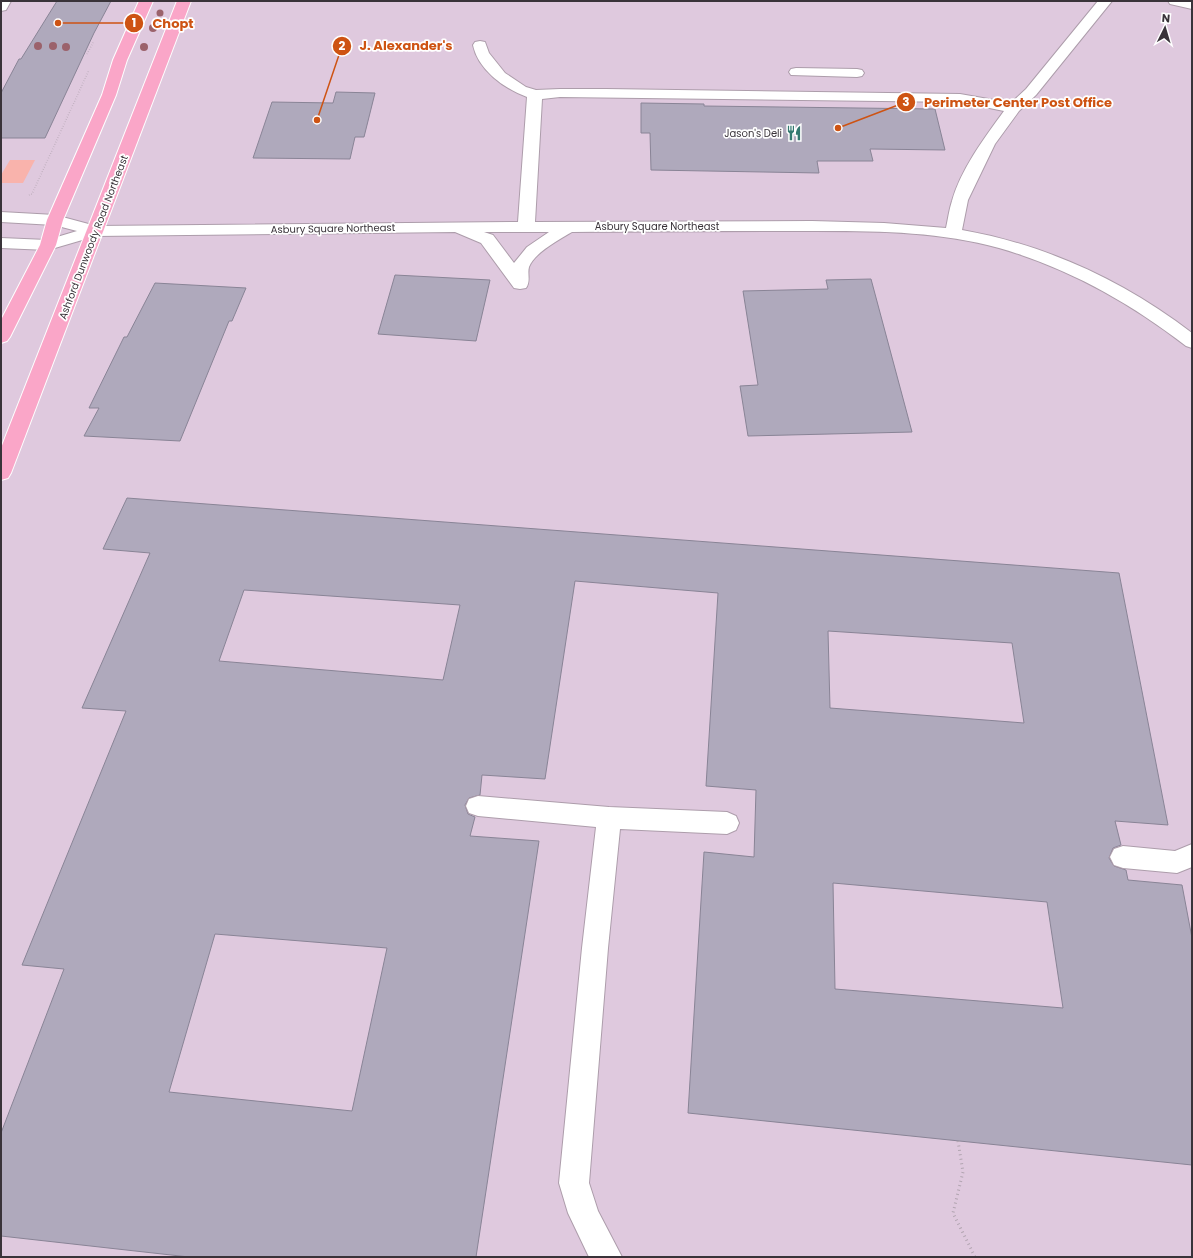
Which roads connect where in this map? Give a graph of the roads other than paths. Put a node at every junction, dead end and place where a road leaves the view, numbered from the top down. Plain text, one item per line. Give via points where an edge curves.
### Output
1 (4, 1) edge
2 (146, 1) edge
3 (184, 1) edge
4 (1105, 1) edge
5 (1175, 1) edge
6 (1192, 5) edge
7 (1, 7) edge
8 (480, 45) dead end
9 (796, 72) dead end
10 (857, 73) dead end
11 (535, 95) junction
12 (1014, 108) junction
13 (1, 217) edge
14 (55, 220) junction
15 (568, 226) junction
16 (455, 227) junction
17 (526, 227) junction
18 (95, 231) junction
19 (953, 234) junction
20 (1, 243) edge
21 (48, 246) junction
22 (1, 337) edge
23 (1192, 342) edge
24 (1, 473) edge
25 (478, 806) dead end
26 (609, 818) junction
27 (727, 823) dead end
28 (1192, 855) edge
29 (1123, 857) dead end
30 (607, 1257) edge

1 - 7 street
2 - 14 main road
3 - 18 main road, Ashford Dunwoody Road Northeast
4 - 12 street via 1031,92
5 - 6 street
8 - 11 street via 482,54 500,76
9 - 10 street
11 - 12 street via 613,93 960,98
11 - 17 street
12 - 19 street via 988,143 968,181 960,200
13 - 14 street
14 - 18 street
14 - 21 main road
15 - 16 street via 526,258 520,267 520,284 487,240
15 - 17 street, Asbury Square Northeast
15 - 19 street, Asbury Square Northeast via 885,227
16 - 17 street, Asbury Square Northeast
16 - 18 street, Asbury Square Northeast
18 - 21 street
18 - 24 main road, Ashford Dunwoody Road Northeast
19 - 23 street, Asbury Square Northeast via 1001,243 1047,257 1103,282 1168,323
20 - 21 street
21 - 22 main road
25 - 26 street
26 - 27 street
26 - 30 street via 574,1183 592,1234
28 - 29 street via 1177,862

